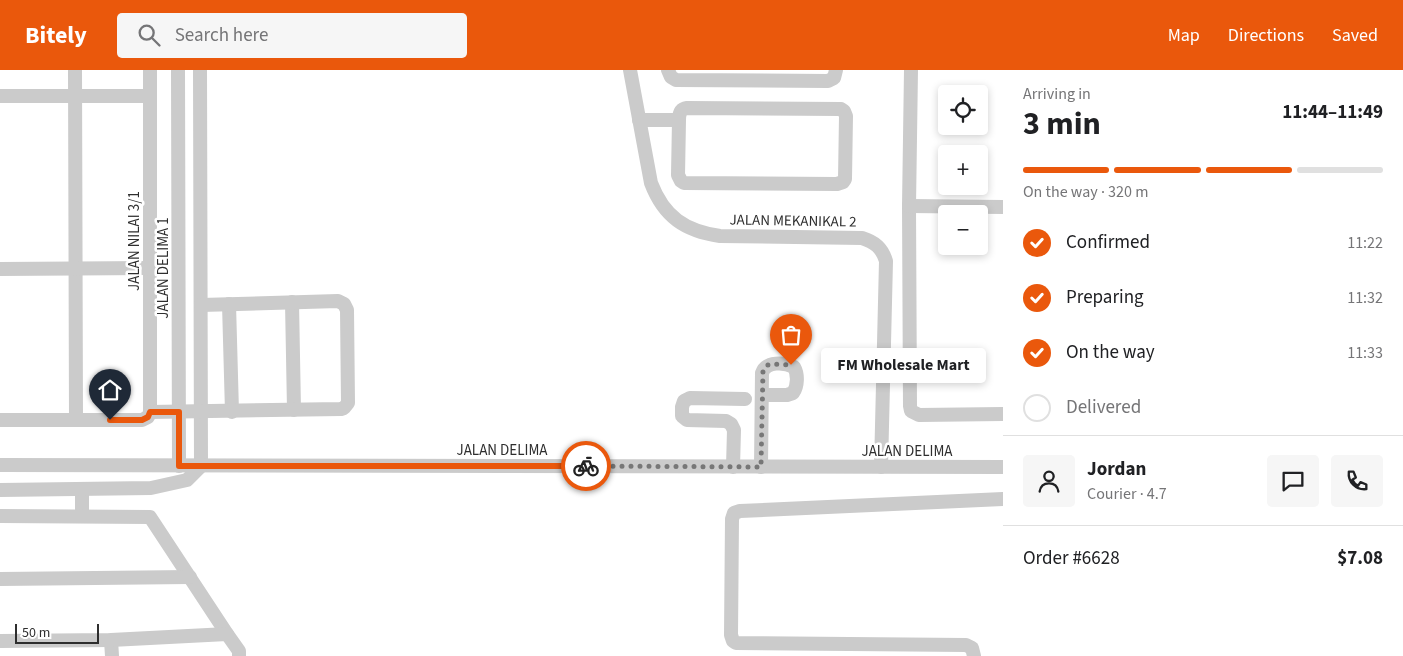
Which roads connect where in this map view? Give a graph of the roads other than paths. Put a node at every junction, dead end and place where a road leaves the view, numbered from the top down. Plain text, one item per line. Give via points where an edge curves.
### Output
1 (76, 70) edge
2 (150, 70) edge
3 (178, 70) edge
4 (200, 70) edge
5 (630, 70) edge
6 (668, 70) edge
7 (836, 70) edge
8 (911, 70) edge
9 (0, 96) edge
10 (76, 96) junction
11 (150, 96) junction
12 (639, 120) junction
13 (678, 120) junction
14 (909, 206) junction
15 (1003, 207) edge
16 (150, 268) junction
17 (0, 269) edge
18 (76, 269) junction
19 (292, 302) junction
20 (200, 304) junction
21 (229, 304) junction
22 (762, 395) dead end
23 (745, 399) dead end
24 (294, 410) junction
25 (150, 412) junction
26 (179, 412) junction
27 (201, 412) junction
28 (232, 412) junction
29 (1003, 414) edge
30 (0, 420) edge
31 (76, 420) junction
32 (0, 465) edge
33 (179, 466) junction
34 (201, 466) junction
35 (733, 467) junction
36 (761, 467) junction
37 (881, 467) junction
38 (1003, 467) edge
39 (82, 489) junction
40 (0, 490) edge
41 (1003, 499) edge
42 (0, 516) edge
43 (82, 516) junction
44 (190, 577) junction
45 (0, 579) edge
46 (227, 634) junction
47 (111, 640) junction
48 (0, 641) edge
49 (112, 656) edge
50 (239, 656) edge
51 (974, 656) edge

1 - 10 street
2 - 11 street, JALAN NILAI 3/1
3 - 26 street, JALAN DELIMA 1
4 - 20 street
5 - 12 street, JALAN MEKANIKAL 2
6 - 7 street via 676,80 828,80 834,78
8 - 14 street
9 - 10 street
10 - 11 street
10 - 18 street
11 - 16 street, JALAN NILAI 3/1
12 - 13 street
12 - 37 street, JALAN MEKANIKAL 2 via 655,194 671,215 690,229 720,236 862,238 880,248 886,261
13 - 13 street via 684,108 841,109 846,116 845,179 837,184 684,183 678,175
14 - 15 street
14 - 29 street via 911,411 918,415
16 - 18 street
16 - 25 street, JALAN NILAI 3/1
17 - 18 street
18 - 31 street
19 - 21 street
19 - 24 street
19 - 24 street via 338,301 347,310 348,403 341,409
20 - 21 street
20 - 27 street
21 - 28 street
22 - 36 street
23 - 35 street via 690,398 682,407 682,416 687,420 726,421 731,424 734,430
24 - 28 street
25 - 26 street
25 - 31 street via 142,420
26 - 27 street
26 - 33 street, JALAN DELIMA 1
27 - 28 street
27 - 34 street
30 - 31 street
32 - 33 street, JALAN DELIMA
33 - 34 street, JALAN DELIMA
34 - 35 street, JALAN DELIMA
34 - 39 street via 187,480 151,488
35 - 36 street, JALAN DELIMA
36 - 37 street, JALAN DELIMA
37 - 38 street, JALAN DELIMA
39 - 40 street
39 - 43 street
41 - 51 street via 740,511 732,519 731,635 736,643 966,646 972,648
42 - 43 street
43 - 44 street via 150,517
44 - 45 street
44 - 46 street
46 - 47 street
46 - 50 street
47 - 48 street
47 - 49 street

